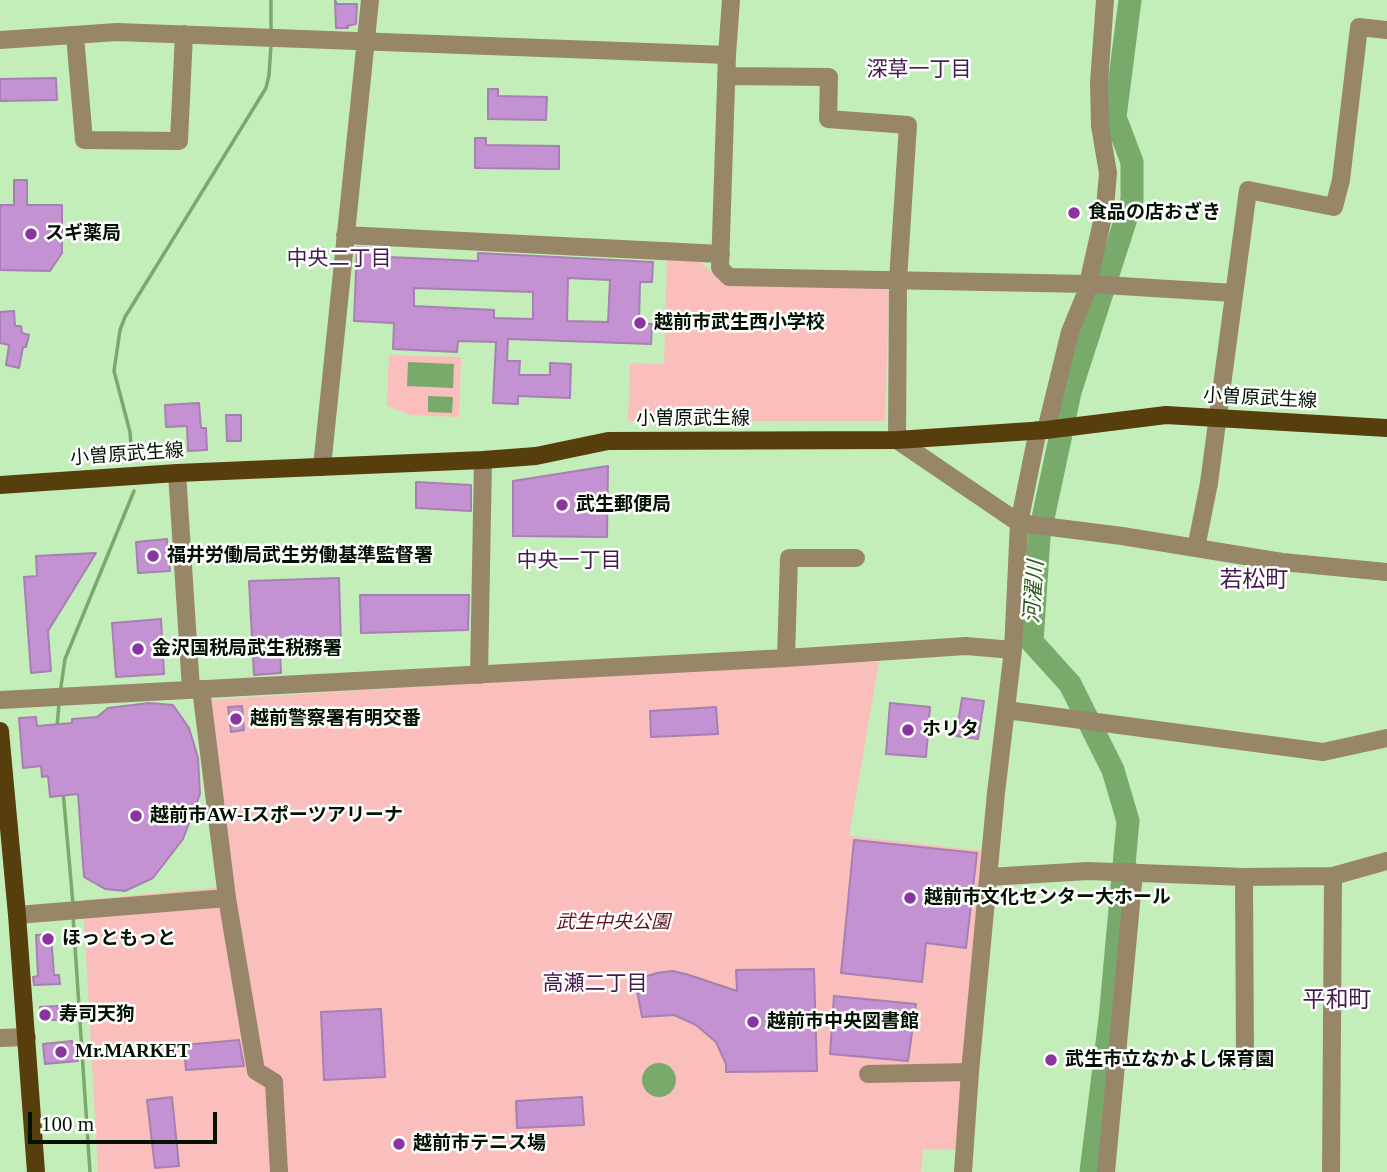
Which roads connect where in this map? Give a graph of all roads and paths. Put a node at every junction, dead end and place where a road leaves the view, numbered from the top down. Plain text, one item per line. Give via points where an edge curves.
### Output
1 (370, 0) edge
2 (732, 0) edge
3 (1105, 0) edge
4 (1387, 30) edge
5 (184, 34) junction
6 (75, 36) junction
7 (0, 40) edge
8 (366, 41) junction
9 (727, 55) junction
10 (726, 76) junction
11 (345, 235) junction
12 (721, 254) junction
13 (898, 280) junction
14 (1088, 284) junction
15 (1234, 293) junction
16 (1218, 418) junction
17 (1387, 428) edge
18 (1049, 429) junction
19 (897, 440) junction
20 (482, 460) junction
21 (322, 467) junction
22 (177, 473) junction
23 (0, 485) edge
24 (1020, 523) junction
25 (1196, 548) junction
26 (856, 558) dead end
27 (1387, 572) edge
28 (1013, 650) junction
29 (786, 658) junction
30 (479, 675) junction
31 (196, 689) junction
32 (0, 700) edge
33 (1006, 710) junction
34 (0, 731) edge
35 (1387, 738) edge
36 (1387, 861) edge
37 (1134, 872) junction
38 (1333, 876) junction
39 (989, 877) junction
40 (1244, 877) junction
41 (227, 898) junction
42 (17, 915) junction
43 (27, 1037) junction
44 (0, 1038) edge
45 (1245, 1061) dead end
46 (970, 1072) junction
47 (867, 1074) dead end
48 (36, 1172) edge
49 (279, 1172) edge
50 (963, 1172) edge
51 (1106, 1172) edge
52 (1331, 1172) edge

1 - 8 street
2 - 9 street
3 - 14 street via 1099,83 1108,173
4 - 15 street via 1359,27 1334,207 1248,190
5 - 6 street
5 - 6 street via 180,142 84,140
5 - 8 street
6 - 7 street
8 - 9 street
8 - 11 street
9 - 10 street
10 - 12 street
10 - 13 street via 829,77 828,118 908,125
11 - 12 street
11 - 21 street
12 - 13 street via 720,268 729,277
13 - 14 street
13 - 19 street
14 - 15 street
14 - 18 street via 1070,332
15 - 16 street
16 - 17 main road, 小曽原武生線
16 - 18 main road, 小曽原武生線 via 1151,416
16 - 25 street
18 - 19 main road, 小曽原武生線
18 - 24 street
19 - 20 main road, 小曽原武生線 via 608,441 536,456
19 - 24 street
20 - 21 main road, 小曽原武生線
20 - 30 street
21 - 22 main road, 小曽原武生線
22 - 23 main road, 小曽原武生線
22 - 31 street
24 - 25 street
24 - 28 street
25 - 27 street
26 - 29 street via 789,558
28 - 29 street via 966,646
28 - 33 street
29 - 30 street
30 - 31 street
31 - 32 street
31 - 41 street
33 - 35 street via 1323,752
33 - 39 street
34 - 42 main road
36 - 38 street
37 - 39 street
37 - 40 street
37 - 51 street
38 - 40 street
38 - 52 street
39 - 46 street
40 - 45 street
41 - 42 street
41 - 49 street via 256,1071 274,1082
42 - 43 main road
43 - 44 street
43 - 48 main road
46 - 47 street
46 - 50 street

